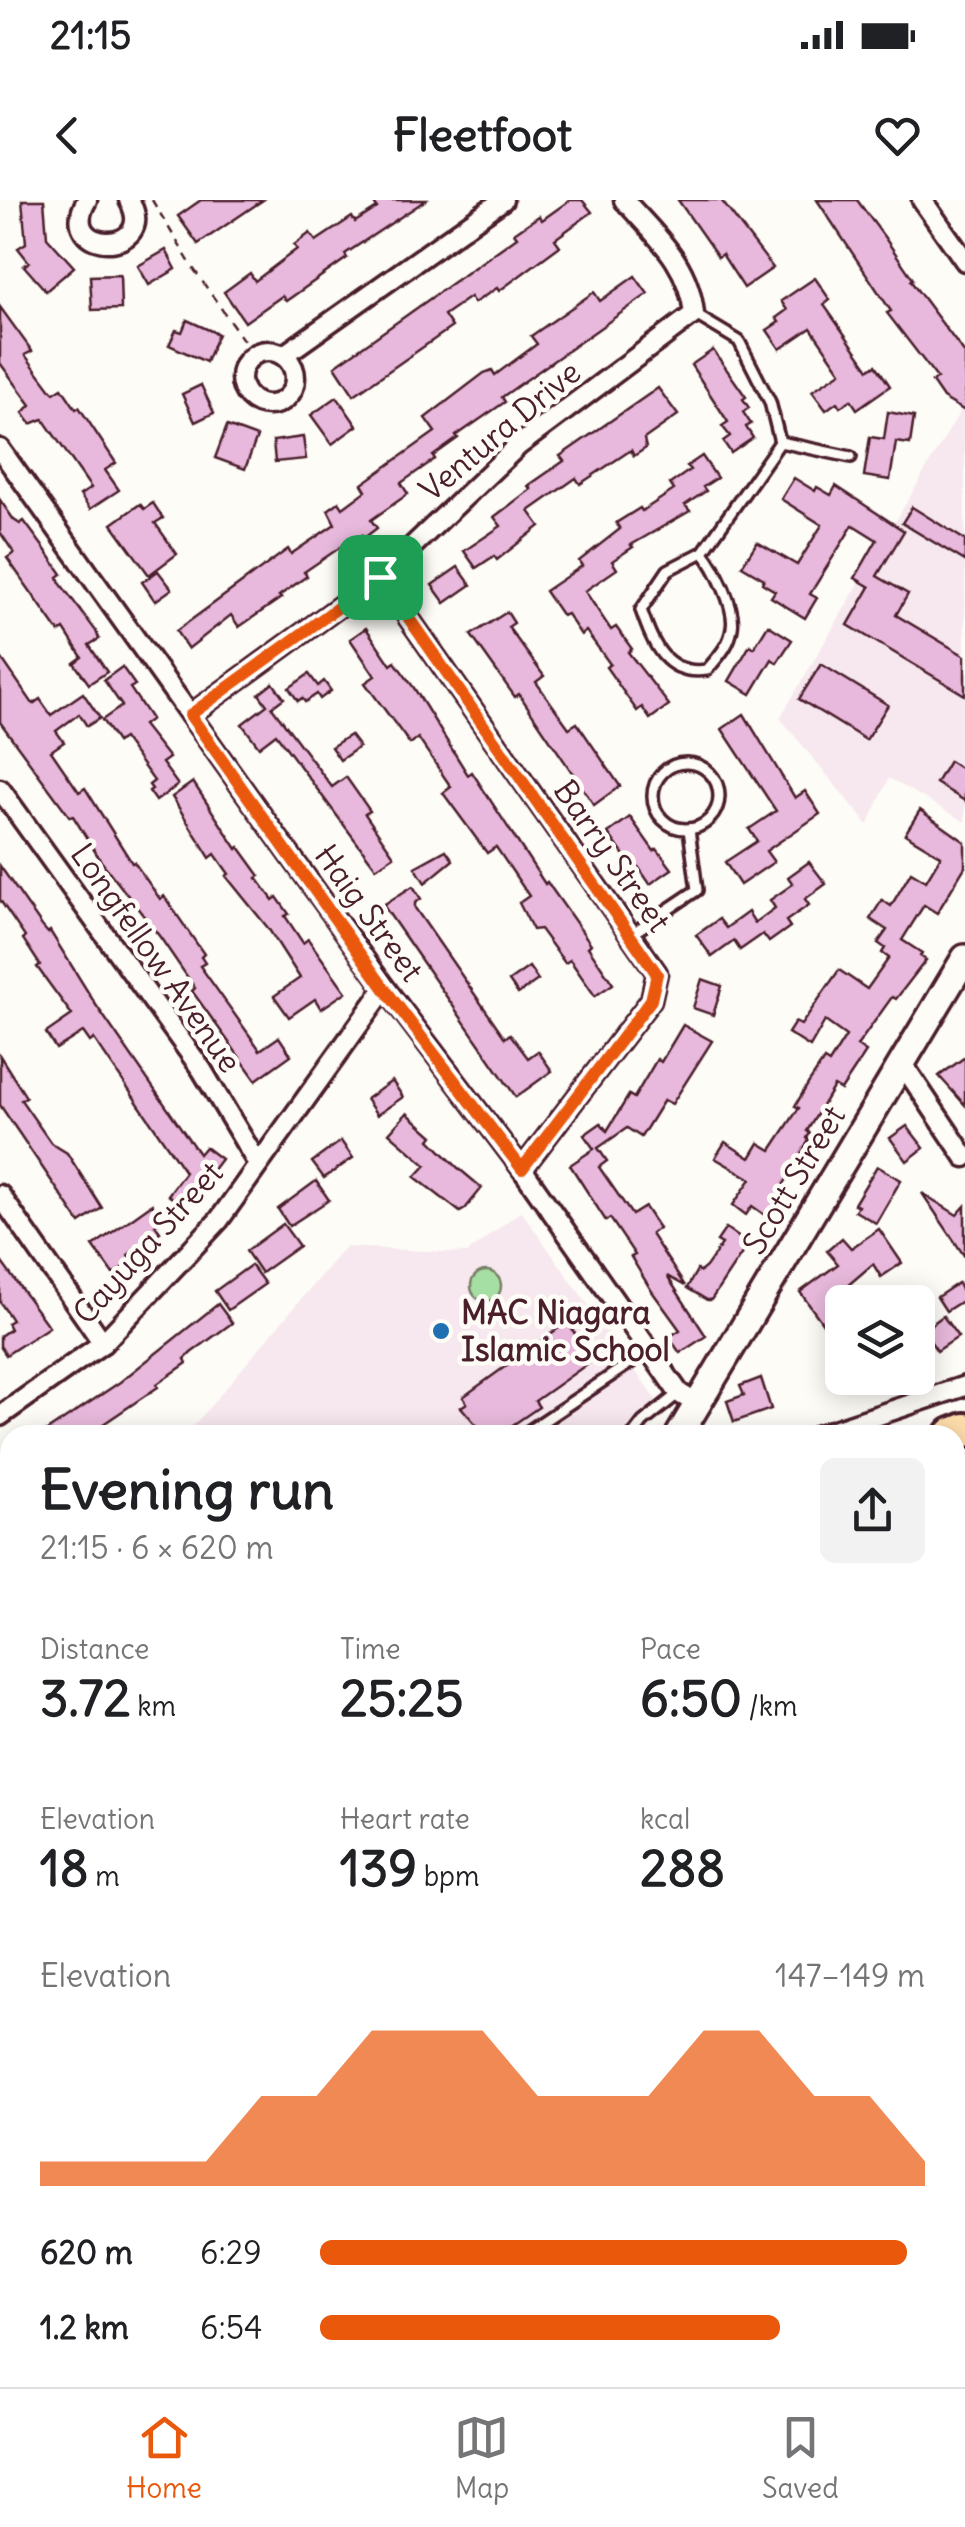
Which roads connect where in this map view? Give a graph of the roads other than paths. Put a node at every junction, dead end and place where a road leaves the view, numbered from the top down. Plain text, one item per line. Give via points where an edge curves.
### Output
1 (87, 200) edge
2 (503, 200) edge
3 (624, 200) edge
4 (922, 200) edge
5 (131, 201) edge
6 (965, 260) edge
7 (694, 314) junction
8 (284, 355) junction
9 (780, 442) junction
10 (0, 449) edge
11 (851, 457) dead end
12 (703, 552) junction
13 (380, 577) junction
14 (190, 715) junction
15 (0, 789) edge
16 (689, 829) junction
17 (630, 934) junction
18 (965, 958) edge
19 (384, 988) junction
20 (902, 1063) junction
21 (965, 1156) edge
22 (258, 1164) junction
23 (522, 1169) junction
24 (0, 1195) edge
25 (103, 1343) junction
26 (648, 1350) junction
27 (965, 1386) edge
28 (688, 1398) junction
29 (0, 1416) edge
30 (537, 1425) edge
31 (641, 1425) edge
32 (681, 1425) edge
33 (848, 1425) edge

1 - 5 street via 84,231 106,244 122,240 134,226
2 - 8 street
3 - 7 street via 677,260 692,289
4 - 6 street
7 - 9 lane via 739,341 770,402
7 - 13 street, Ventura Drive via 519,445
8 - 8 street via 296,380 288,396 272,405 254,401 242,387 242,369 253,354
9 - 11 lane
9 - 12 lane
10 - 14 street, Haig Street
12 - 12 lane via 668,570 642,610 653,643 689,672 707,670 724,651 734,624 716,569
13 - 14 street, Ventura Drive
13 - 17 street, Barry Street
14 - 19 street, Haig Street
15 - 22 street, Longfellow Avenue via 202,1070
16 - 16 lane via 709,820 719,800 714,778 687,763 667,770 654,798 661,817
16 - 17 lane via 697,890
17 - 23 street, Barry Street via 657,974 651,1000
18 - 20 street, Scott Street
19 - 22 street, Cayuga Street
19 - 23 street, Haig Street
20 - 21 street
20 - 28 street, Scott Street
22 - 25 street, Cayuga Street via 219,1220
23 - 26 street, Haig Street
24 - 25 street
25 - 29 street, Cayuga Street
26 - 28 street, Haig Street
26 - 30 lane
27 - 33 street
28 - 31 lane
28 - 32 street, Scott Street

